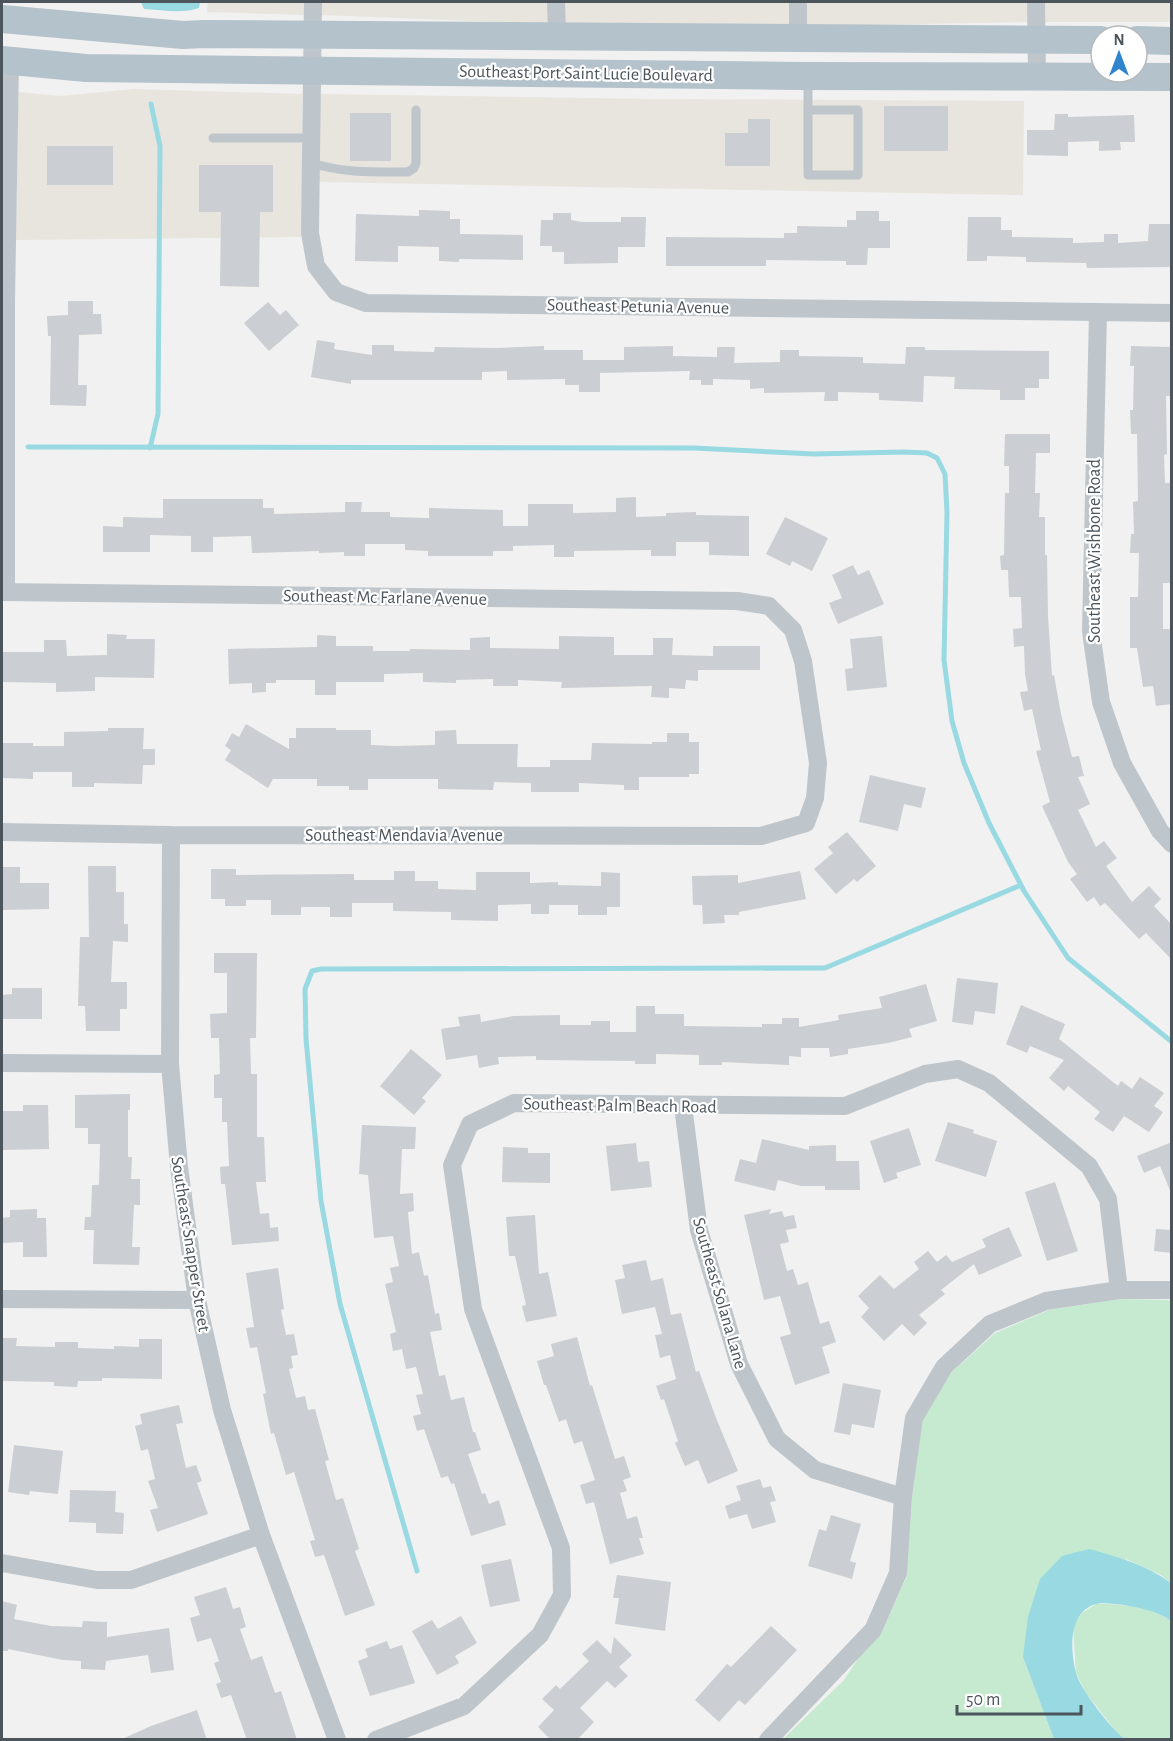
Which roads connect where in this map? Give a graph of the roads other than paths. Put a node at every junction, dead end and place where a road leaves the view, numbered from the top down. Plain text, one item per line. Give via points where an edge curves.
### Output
1 (313, 2) edge
2 (556, 2) edge
3 (798, 2) edge
4 (1035, 2) edge
5 (2, 19) edge
6 (312, 34) junction
7 (183, 35) junction
8 (557, 35) junction
9 (798, 38) junction
10 (1037, 39) junction
11 (1089, 40) edge
12 (1149, 40) edge
13 (1172, 40) edge
14 (6, 60) edge
15 (311, 70) junction
16 (808, 76) junction
17 (1037, 77) junction
18 (1172, 78) edge
19 (416, 110) dead end
20 (808, 110) junction
21 (213, 138) dead end
22 (310, 138) junction
23 (310, 164) junction
24 (5, 165) edge
25 (4, 301) edge
26 (1098, 312) junction
27 (1172, 312) edge
28 (4, 592) edge
29 (806, 823) joint
30 (2, 832) edge
31 (171, 835) junction
32 (1172, 844) edge
33 (2, 1063) edge
34 (170, 1064) junction
35 (683, 1106) junction
36 (1119, 1290) junction
37 (1172, 1290) edge
38 (2, 1299) edge
39 (197, 1300) junction
40 (903, 1497) junction
41 (261, 1535) junction
42 (2, 1563) edge
43 (337, 1740) edge
44 (376, 1740) edge
45 (768, 1740) edge

1 - 6 street, Southeast Petunia Avenue
2 - 8 street
3 - 9 street
4 - 10 street
5 - 7 main road, Southeast Port Saint Lucie Boulevard
6 - 7 main road, Southeast Port Saint Lucie Boulevard
6 - 8 main road, Southeast Port Saint Lucie Boulevard
6 - 15 street, Southeast Petunia Avenue
7 - 14 main road via 134,45 53,42 30,47
8 - 9 main road, Southeast Port Saint Lucie Boulevard
9 - 10 main road, Southeast Port Saint Lucie Boulevard
10 - 11 main road, Southeast Port Saint Lucie Boulevard
10 - 17 street
12 - 13 main road
14 - 15 main road, Southeast Port Saint Lucie Boulevard via 86,68
14 - 24 street
15 - 16 main road, Southeast Port Saint Lucie Boulevard
15 - 22 street, Southeast Petunia Avenue
16 - 17 main road, Southeast Port Saint Lucie Boulevard
16 - 20 lane
17 - 18 main road, Southeast Port Saint Lucie Boulevard
19 - 23 lane via 416,163 408,172 354,172
20 - 20 lane via 858,110 858,175 808,174
21 - 22 lane
22 - 23 street, Southeast Petunia Avenue
23 - 26 street, Southeast Petunia Avenue via 310,233 316,266 336,292 366,303
24 - 25 street
25 - 28 street
26 - 27 street, Southeast Petunia Avenue
26 - 32 street, Southeast Wishbone Road via 1091,632 1101,702 1122,763 1160,831
28 - 29 street, Southeast Mc Farlane Avenue via 737,601 769,606 793,630 803,661 818,763 815,798
29 - 31 street, Southeast Mendavia Avenue via 761,836
30 - 31 street, Southeast Mendavia Avenue
31 - 34 street, Southeast Snapper Street
33 - 34 street
34 - 39 street, Southeast Snapper Street
35 - 36 street, Southeast Palm Beach Road via 845,1106 925,1074 958,1069 989,1083 1089,1166 1108,1199
35 - 40 street, Southeast Solana Lane via 699,1230 739,1364 777,1439 815,1470
35 - 44 street, Southeast Palm Beach Road via 514,1103 471,1124 452,1165 473,1309 561,1548 562,1595 540,1635 464,1706
36 - 37 street
36 - 40 street via 1046,1300 990,1324 944,1367 914,1418
38 - 39 street
39 - 41 street, Southeast Snapper Street via 222,1410
40 - 45 street via 898,1573 873,1630
41 - 42 street via 131,1580 97,1580
41 - 43 street, Southeast Snapper Street

